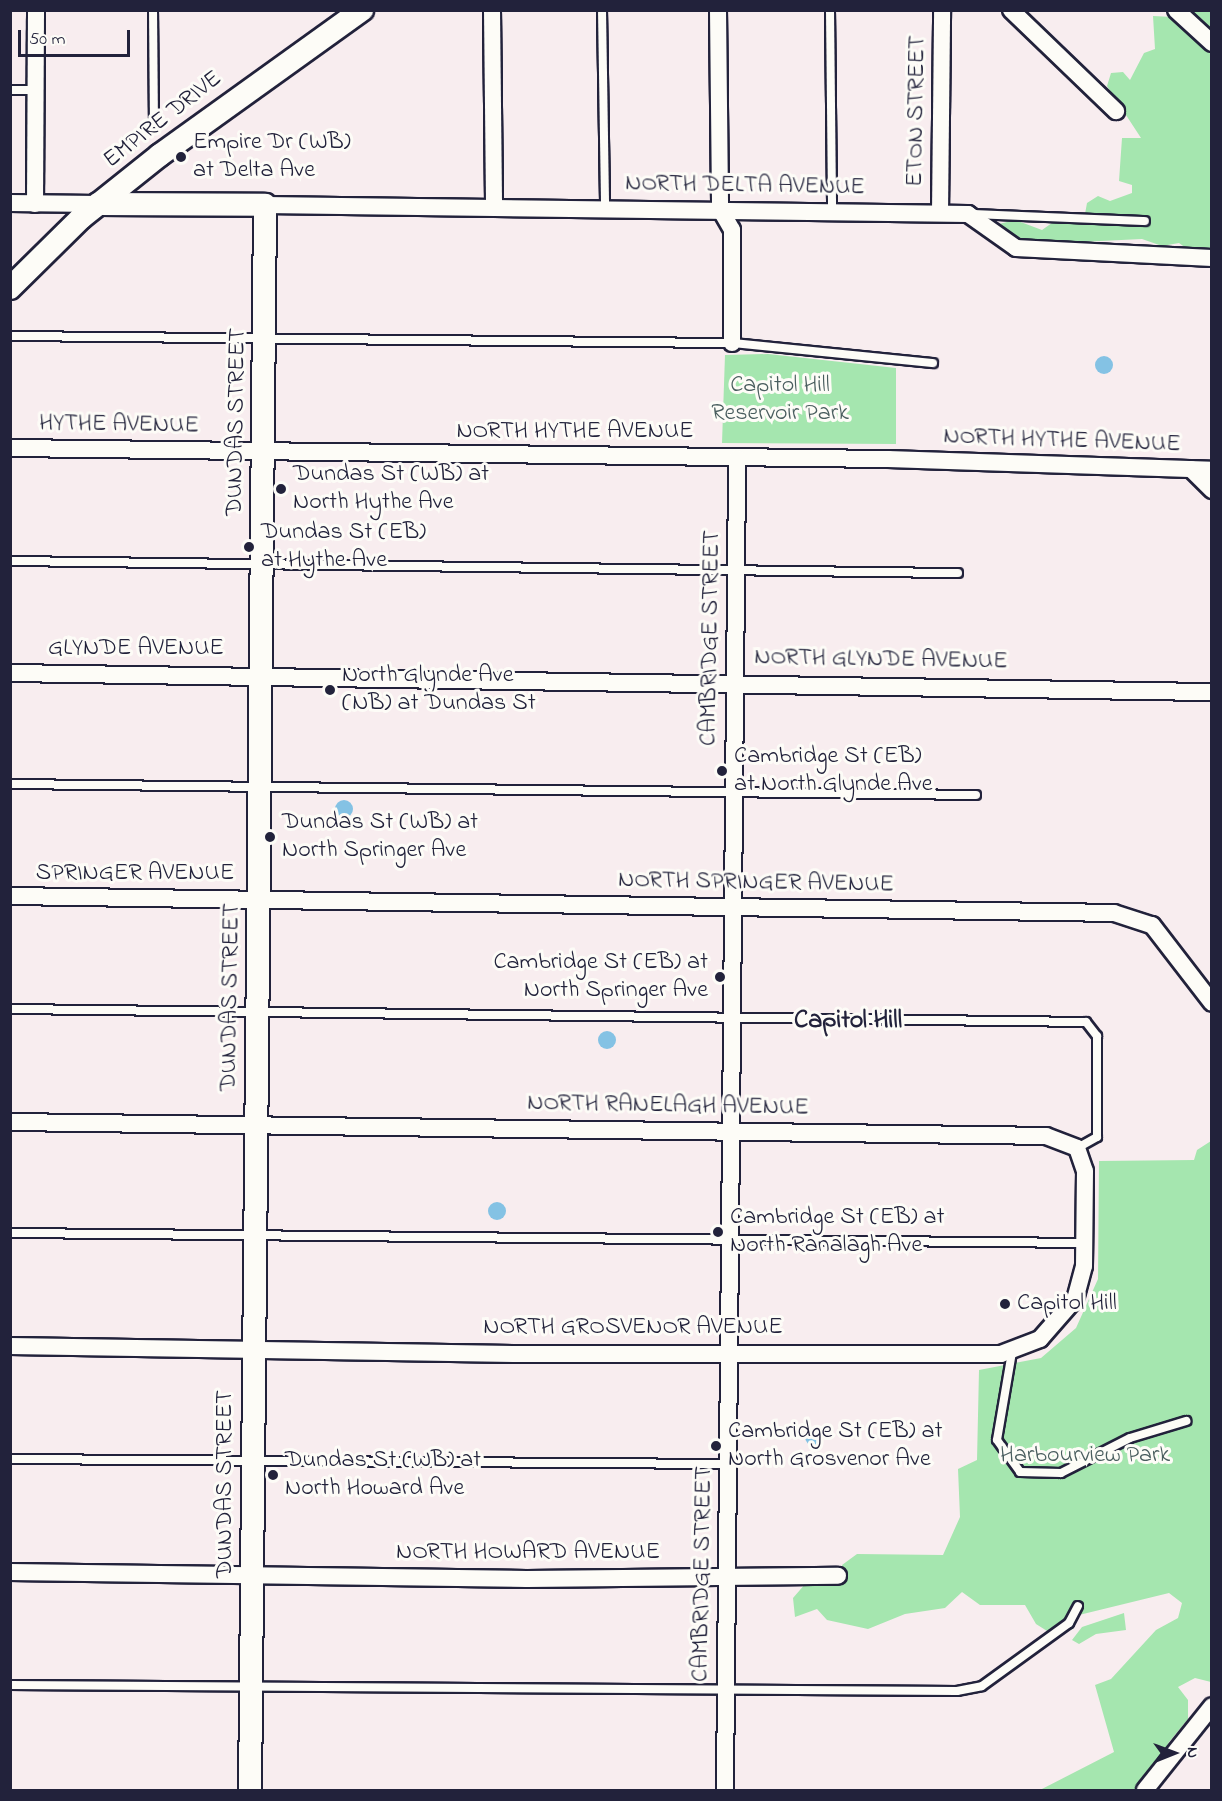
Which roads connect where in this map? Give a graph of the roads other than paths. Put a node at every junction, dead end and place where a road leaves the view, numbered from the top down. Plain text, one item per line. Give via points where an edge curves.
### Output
1 (36, 10) edge
2 (153, 10) edge
3 (362, 10) edge
4 (492, 10) edge
5 (602, 10) edge
6 (718, 10) edge
7 (830, 10) edge
8 (942, 10) edge
9 (1011, 10) edge
10 (1176, 10) edge
11 (1212, 43) edge
12 (10, 90) edge
13 (36, 90) junction
14 (1116, 111) dead end
15 (154, 123) dead end
16 (10, 203) edge
17 (35, 204) junction
18 (99, 204) junction
19 (265, 205) junction
20 (494, 206) junction
21 (605, 208) junction
22 (720, 209) junction
23 (832, 211) junction
24 (940, 213) junction
25 (968, 214) junction
26 (1144, 221) dead end
27 (1212, 258) edge
28 (10, 288) edge
29 (10, 336) edge
30 (265, 340) junction
31 (732, 343) junction
32 (933, 363) dead end
33 (10, 448) edge
34 (263, 451) junction
35 (737, 458) junction
36 (1191, 469) junction
37 (1212, 470) edge
38 (1212, 490) edge
39 (10, 561) edge
40 (263, 562) junction
41 (736, 568) junction
42 (958, 573) dead end
43 (10, 673) edge
44 (261, 675) junction
45 (735, 683) junction
46 (1211, 692) edge
47 (10, 784) edge
48 (261, 786) junction
49 (734, 793) junction
50 (976, 795) dead end
51 (10, 897) edge
52 (260, 899) junction
53 (733, 906) junction
54 (1212, 1003) edge
55 (10, 1009) edge
56 (257, 1013) junction
57 (732, 1019) junction
58 (10, 1122) edge
59 (256, 1123) junction
60 (731, 1131) junction
61 (1077, 1148) junction
62 (10, 1233) edge
63 (254, 1235) junction
64 (731, 1242) junction
65 (1084, 1243) junction
66 (10, 1346) edge
67 (254, 1349) junction
68 (730, 1351) junction
69 (1012, 1352) junction
70 (1186, 1420) dead end
71 (10, 1459) edge
72 (254, 1461) junction
73 (728, 1464) junction
74 (10, 1572) edge
75 (253, 1575) junction
76 (727, 1575) junction
77 (838, 1576) dead end
78 (1078, 1606) dead end
79 (10, 1685) edge
80 (252, 1687) junction
81 (726, 1691) junction
82 (1212, 1706) edge
83 (250, 1791) edge
84 (725, 1791) edge
85 (1145, 1791) edge

1 - 13 street
2 - 15 lane
3 - 18 street, EMPIRE DRIVE via 246,89
4 - 20 street
5 - 21 lane
6 - 22 street
7 - 23 lane
8 - 24 street, ETON STREET
9 - 14 street
10 - 11 street
12 - 13 lane
13 - 17 street
16 - 17 street
17 - 18 street
18 - 19 street
18 - 28 street, EMPIRE DRIVE
19 - 20 street, NORTH DELTA AVENUE
19 - 30 street, DUNDAS STREET
20 - 21 street, NORTH DELTA AVENUE
21 - 22 street, NORTH DELTA AVENUE
22 - 23 street, NORTH DELTA AVENUE
22 - 31 street via 732,230
23 - 24 street, NORTH DELTA AVENUE
24 - 25 street, NORTH DELTA AVENUE
25 - 26 lane
25 - 27 street via 1016,248
29 - 30 lane
30 - 31 lane
30 - 34 street, DUNDAS STREET
31 - 32 lane
33 - 34 street, HYTHE AVENUE
34 - 35 street, NORTH HYTHE AVENUE
34 - 40 street, DUNDAS STREET
35 - 36 street, NORTH HYTHE AVENUE
35 - 41 street, CAMBRIDGE STREET
36 - 37 street, NORTH HYTHE AVENUE
36 - 38 street
39 - 40 lane
40 - 41 lane
40 - 44 street, DUNDAS STREET
41 - 42 lane
41 - 45 street, CAMBRIDGE STREET
43 - 44 street, GLYNDE AVENUE
44 - 45 street, NORTH GLYNDE AVENUE
44 - 48 street, DUNDAS STREET
45 - 46 street, NORTH GLYNDE AVENUE
45 - 49 street, CAMBRIDGE STREET
47 - 48 lane
48 - 49 lane
48 - 52 street, DUNDAS STREET
49 - 50 lane
49 - 53 street, CAMBRIDGE STREET
51 - 52 street, SPRINGER AVENUE
52 - 53 street, NORTH SPRINGER AVENUE
52 - 56 street, DUNDAS STREET
53 - 54 street, NORTH SPRINGER AVENUE via 1114,913 1152,925
53 - 57 street, CAMBRIDGE STREET
55 - 56 lane
56 - 57 lane
56 - 59 street, DUNDAS STREET
57 - 60 street, CAMBRIDGE STREET
57 - 61 lane via 1086,1022 1097,1036 1097,1137
58 - 59 street, NORTH RANELAGH AVENUE
59 - 60 street, NORTH RANELAGH AVENUE
59 - 63 street, DUNDAS STREET
60 - 61 street, NORTH RANELAGH AVENUE via 1046,1136
60 - 64 street, CAMBRIDGE STREET
61 - 65 street via 1085,1171
62 - 63 lane
63 - 64 lane
63 - 67 street, DUNDAS STREET
64 - 65 lane
64 - 68 street, CAMBRIDGE STREET
65 - 69 street via 1080,1285 1068,1312 1041,1339
66 - 67 street, NORTH GROSVENOR AVENUE
67 - 68 street, NORTH GROSVENOR AVENUE via 515,1354
67 - 72 street, DUNDAS STREET
68 - 69 street, NORTH GROSVENOR AVENUE
68 - 73 street, CAMBRIDGE STREET
69 - 70 lane via 997,1440 1020,1472 1061,1473 1130,1438
71 - 72 lane
72 - 73 lane
72 - 75 street, DUNDAS STREET
73 - 76 street, CAMBRIDGE STREET
74 - 75 street, NORTH HOWARD AVENUE
75 - 76 street, NORTH HOWARD AVENUE via 527,1579
75 - 80 street, DUNDAS STREET
76 - 77 street, NORTH HOWARD AVENUE
76 - 81 street, CAMBRIDGE STREET
78 - 81 lane via 1069,1623 981,1686 957,1691
79 - 80 lane
80 - 81 lane
80 - 83 street, DUNDAS STREET
81 - 84 street, CAMBRIDGE STREET
82 - 85 street

